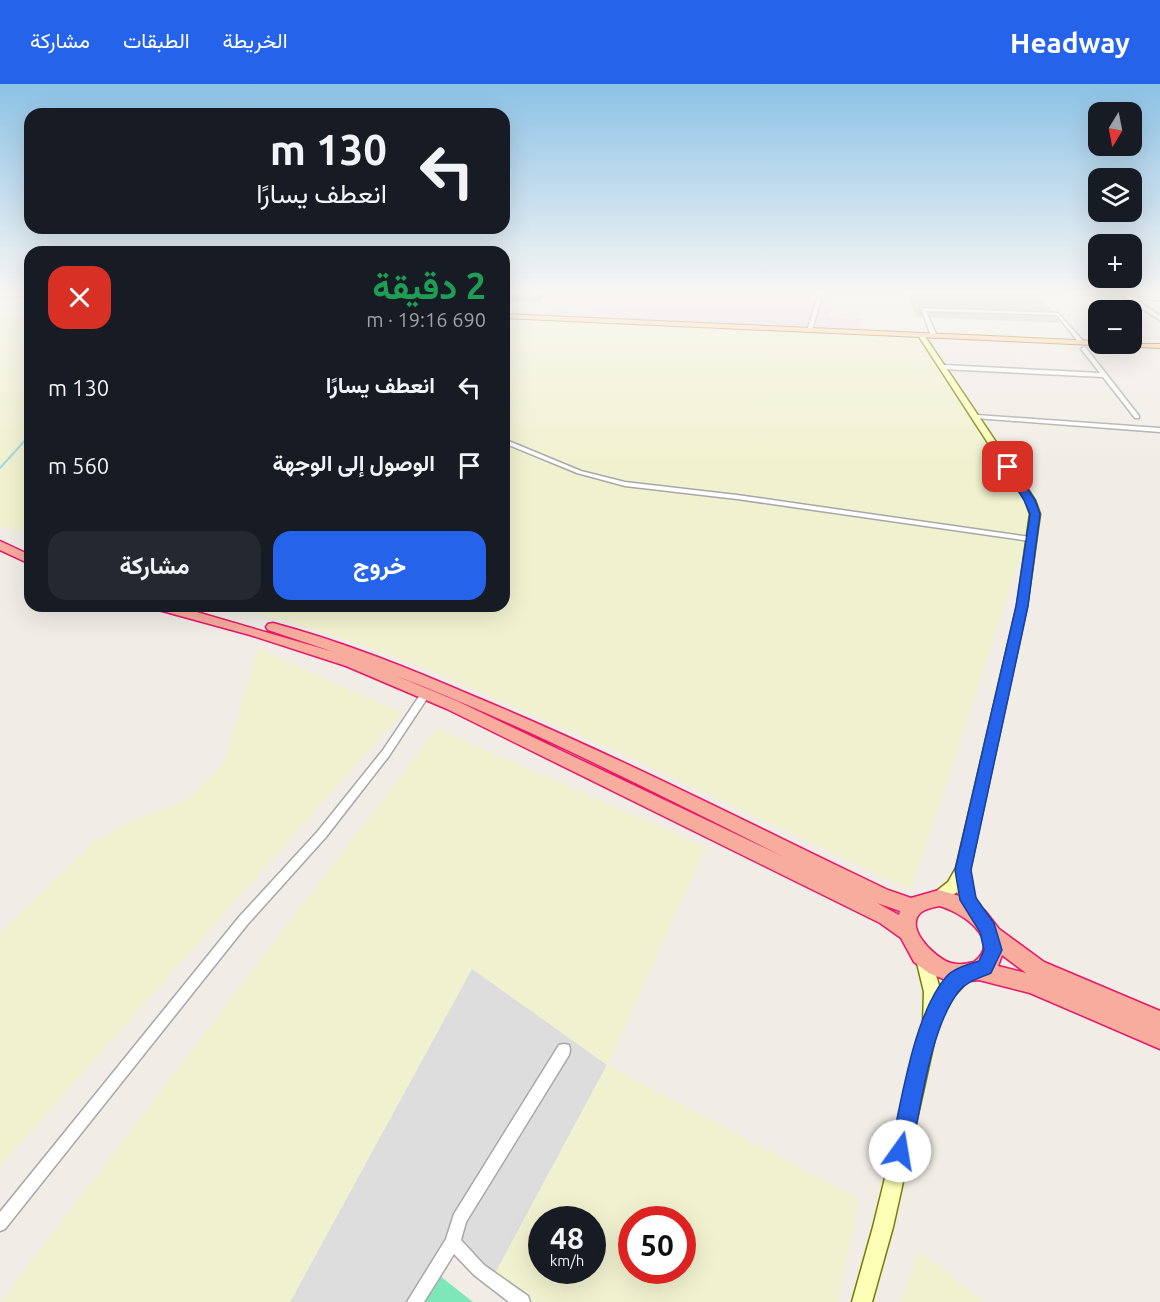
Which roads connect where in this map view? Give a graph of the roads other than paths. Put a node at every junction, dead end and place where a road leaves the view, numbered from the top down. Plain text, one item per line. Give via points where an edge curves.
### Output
1 (931, 350) edge
2 (1086, 350) edge
3 (943, 367) junction
4 (1102, 375) junction
5 (977, 417) junction
6 (1137, 417) dead end
7 (1160, 430) edge
8 (510, 444) edge
9 (1030, 539) junction
10 (0, 545) edge
11 (0, 556) edge
12 (24, 557) edge
13 (24, 567) edge
14 (181, 612) edge
15 (219, 612) edge
16 (425, 694) junction
17 (963, 870) junction
18 (939, 898) junction
19 (913, 907) junction
20 (977, 915) junction
21 (907, 932) junction
22 (991, 935) junction
23 (924, 959) junction
24 (972, 973) junction
25 (1160, 1021) edge
26 (931, 1023) junction
27 (1160, 1038) edge
28 (564, 1050) dead end
29 (0, 1224) edge
30 (453, 1242) junction
31 (415, 1302) edge
32 (522, 1302) edge
33 (862, 1302) edge

1 - 3 main road
2 - 4 street
3 - 4 street
3 - 5 main road
4 - 6 street
5 - 7 street
5 - 9 main road via 1030,500 1035,514
8 - 9 street via 579,472 625,484
9 - 17 main road via 1022,606
10 - 12 highway
11 - 13 highway
14 - 16 highway via 351,663
15 - 19 highway via 306,637 418,677 882,896
16 - 21 highway via 491,722 825,885
16 - 29 street via 386,753 322,834 243,921
17 - 18 main road via 953,887
17 - 20 main road via 965,893
18 - 19 highway via 924,900
18 - 20 highway
19 - 21 highway via 907,918
20 - 22 highway
21 - 23 highway
22 - 24 highway via 992,956
22 - 25 highway via 1037,969
23 - 24 highway via 948,972
23 - 26 main road via 932,992
24 - 26 main road via 948,990
24 - 27 highway via 1031,984
26 - 33 main road
28 - 30 street via 459,1219
30 - 31 street
30 - 32 street via 479,1270

